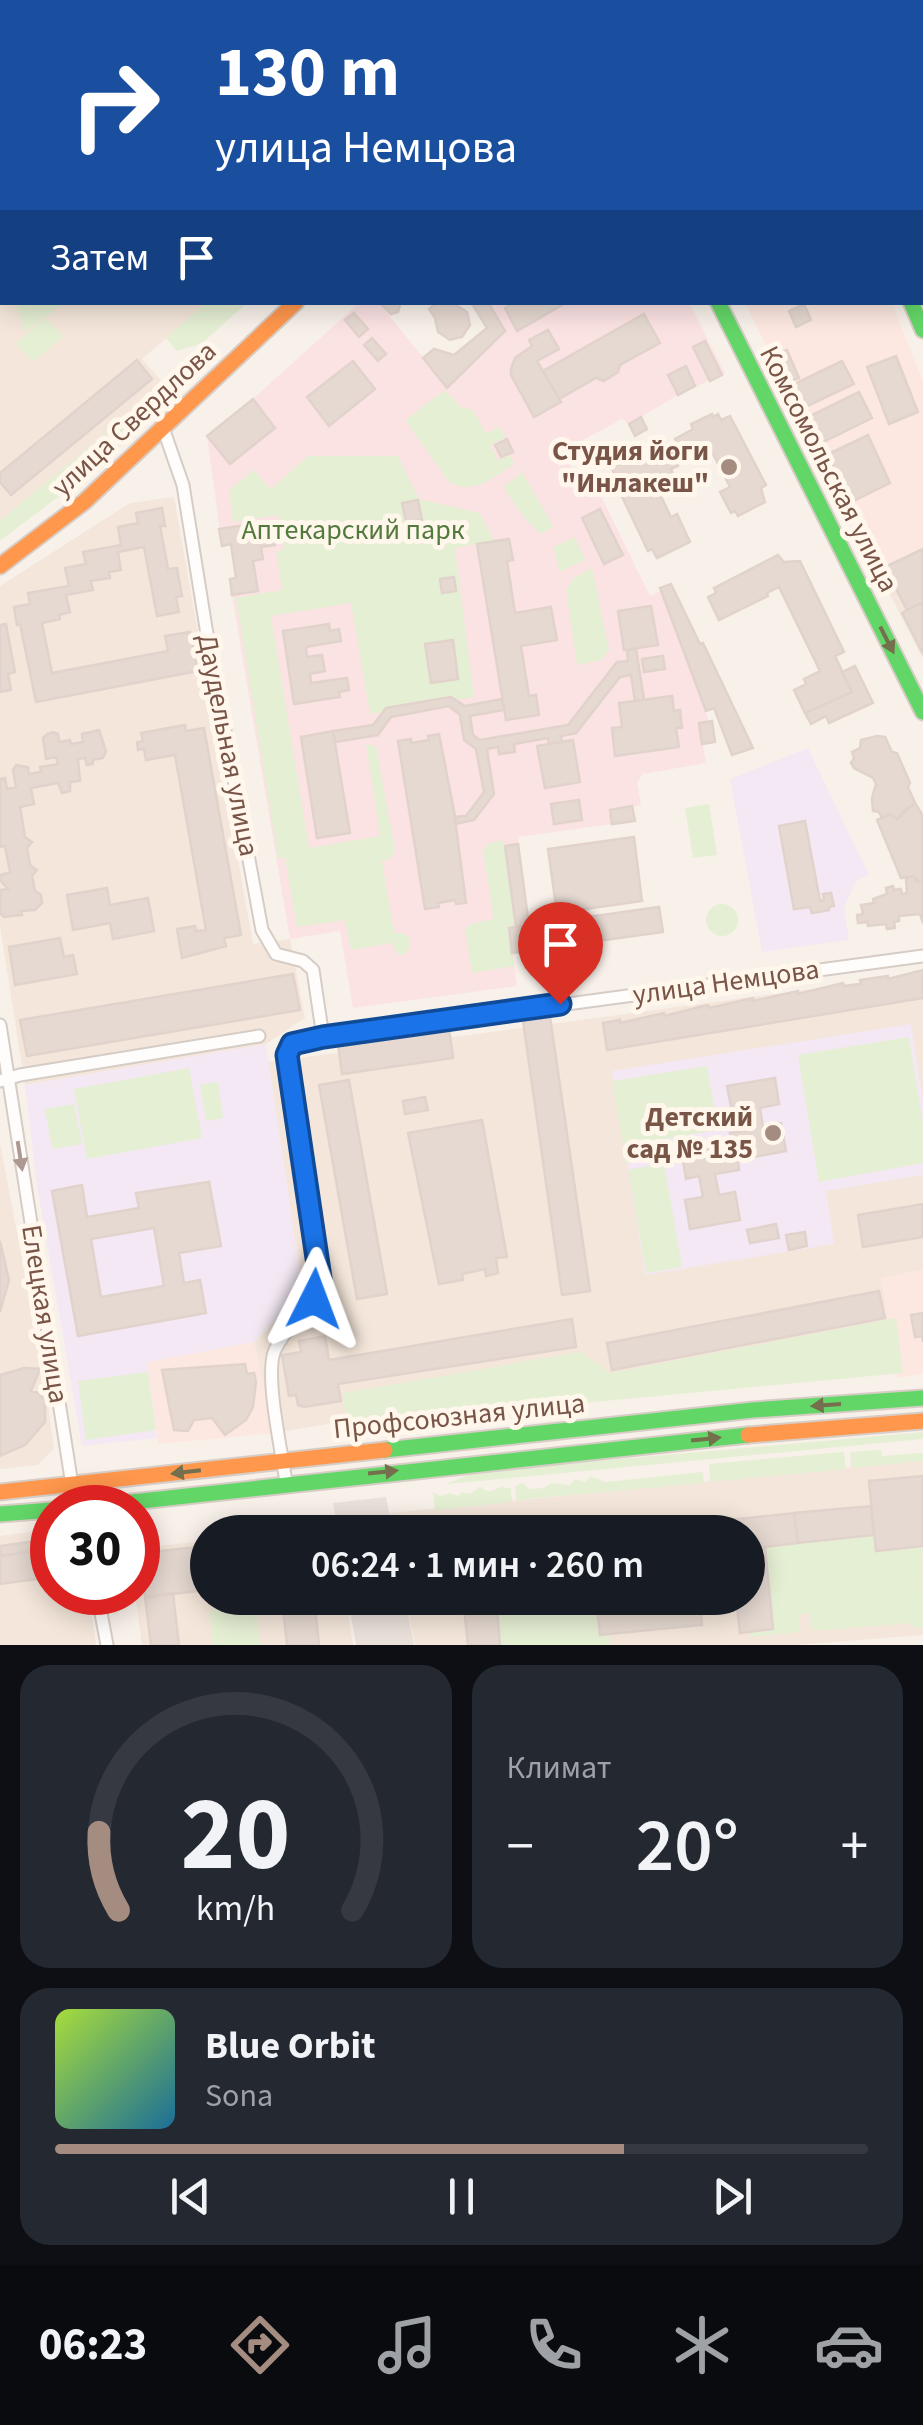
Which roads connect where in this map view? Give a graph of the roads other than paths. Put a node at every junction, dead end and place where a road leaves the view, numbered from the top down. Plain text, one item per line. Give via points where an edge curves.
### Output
1 (293, 305) edge
2 (720, 305) edge
3 (912, 305) edge
4 (923, 330) edge
5 (163, 428) junction
6 (0, 566) edge
7 (923, 712) edge
8 (923, 956) edge
9 (0, 1025) edge
10 (259, 1036) dead end
11 (323, 1037) junction
12 (4, 1080) edge
13 (923, 1398) edge
14 (923, 1421) edge
15 (282, 1460) junction
16 (286, 1482) junction
17 (72, 1485) joint
18 (30, 1489) edge
19 (0, 1492) edge
20 (160, 1497) edge
21 (30, 1512) edge
22 (0, 1514) edge
23 (101, 1615) edge
24 (107, 1645) edge

1 - 5 main road, улица Свердлова
2 -> 7 main road, Комсомольская улица
3 - 4 main road
5 - 6 main road, улица Свердлова via 84,502
5 - 11 street, Даудельная улица via 183,485 262,930 276,954 313,970
8 - 11 street, улица Немцова
9 - 12 street, Елецкая улица
10 - 12 street
11 - 15 street, улица Немцова via 292,1044 287,1055 320,1278 314,1299 277,1346 270,1366
12 -> 17 street, Елецкая улица
13 -> 15 main road, Профсоюзная улица
16 -> 14 main road, Профсоюзная улица
15 - 16 street
15 -> 17 main road, Профсоюзная улица
16 - 20 main road, Профсоюзная улица
18 - 19 main road, Профсоюзная улица
21 - 22 main road
23 - 24 street

